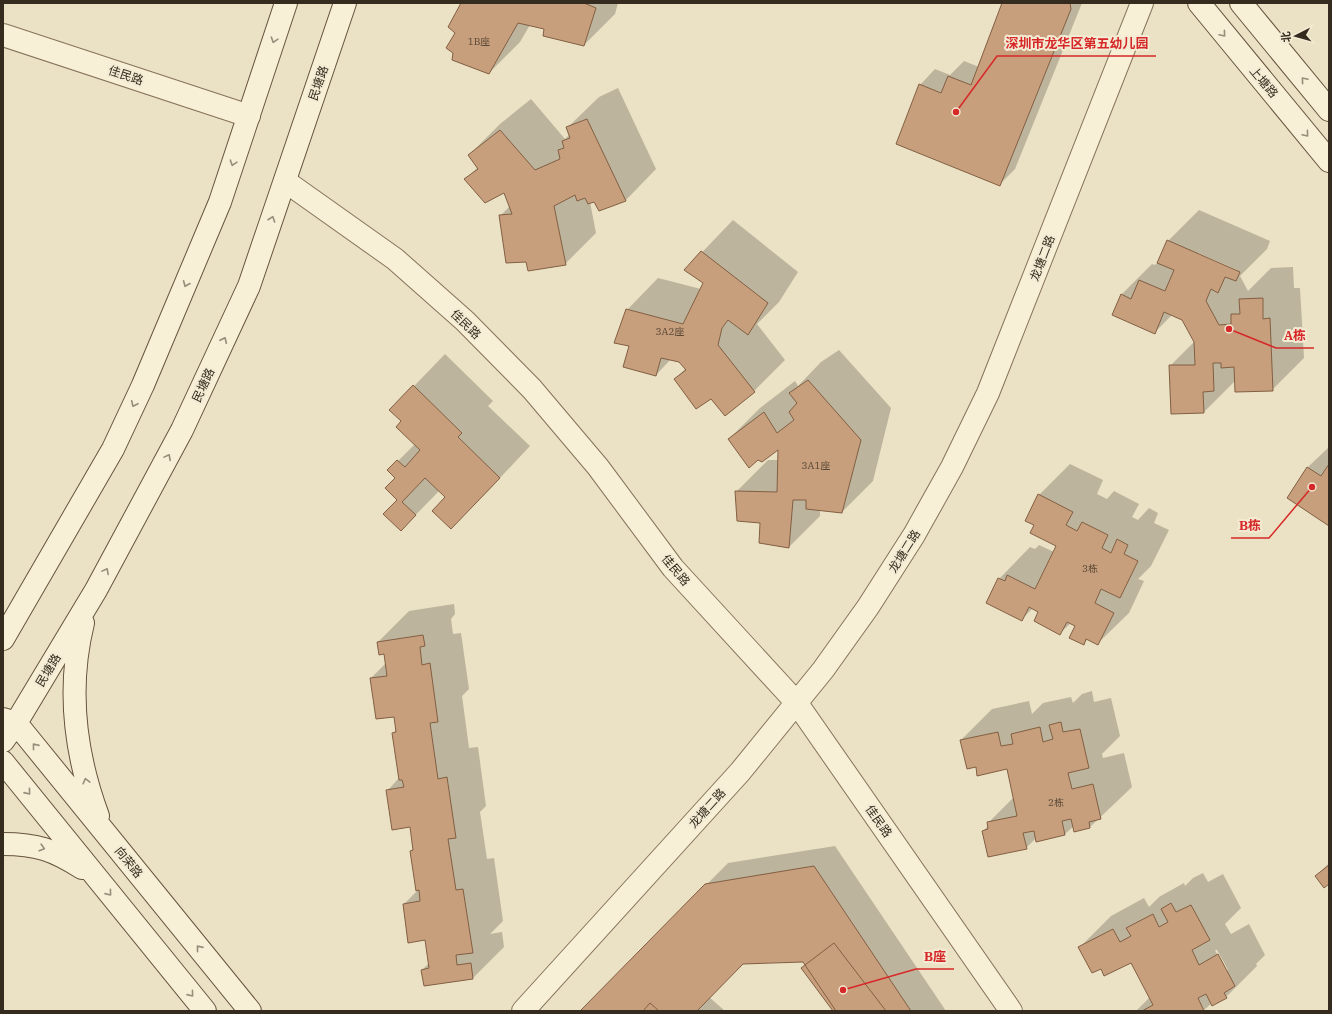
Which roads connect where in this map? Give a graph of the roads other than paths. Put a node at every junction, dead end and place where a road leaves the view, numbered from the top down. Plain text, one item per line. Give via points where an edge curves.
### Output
1 (286, 3) edge
2 (345, 3) edge
3 (1142, 3) edge
4 (1199, 3) edge
5 (1241, 3) edge
6 (3, 35) edge
7 (1329, 110) edge
8 (249, 116) junction
9 (1329, 161) edge
10 (285, 181) junction
11 (87, 605) junction
12 (3, 639) edge
13 (796, 702) junction
14 (10, 721) edge
15 (3, 741) edge
16 (3, 762) edge
17 (104, 831) junction
18 (3, 844) edge
19 (95, 876) junction
20 (205, 1011) edge
21 (250, 1011) edge
22 (523, 1011) edge
23 (1011, 1011) edge

1 -> 8 main road
2 - 10 main road, 民塘路
3 - 13 main road, 龙塘二路 via 988,393 952,467 914,535 868,607 823,670
4 -> 9 main road, 上塘路
7 -> 5 main road
6 - 8 main road, 佳民路
8 -> 12 main road via 220,202 143,385 116,442
11 -> 10 main road, 民塘路 via 182,430 249,286
10 - 13 main road, 佳民路 via 395,259 465,321 532,389 598,467 673,568
11 - 14 main road, 民塘路
17 -> 11 main road via 79,754 75,712 75,667
13 - 22 main road, 龙塘二路 via 740,772
13 - 23 main road, 佳民路
14 - 15 main road, 民塘路
17 -> 14 main road, 向荣路
16 -> 19 main road
21 -> 17 main road, 向荣路
18 -> 19 main road via 31,845 58,853
19 -> 20 main road

